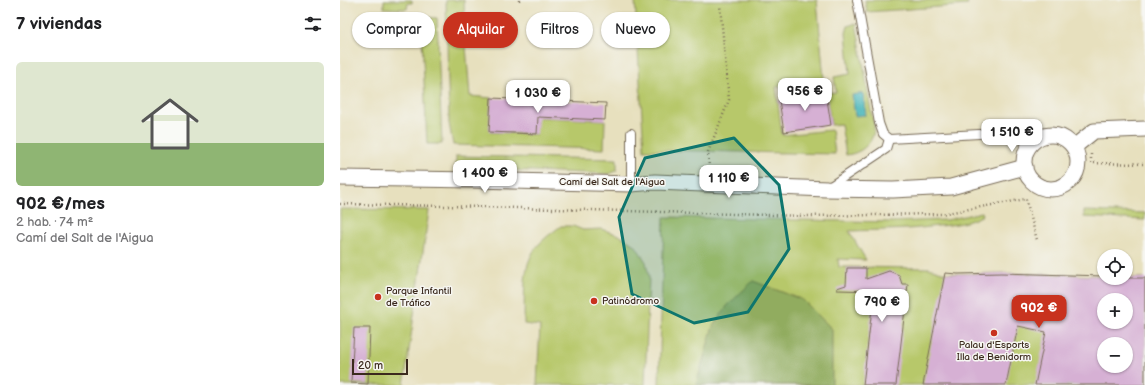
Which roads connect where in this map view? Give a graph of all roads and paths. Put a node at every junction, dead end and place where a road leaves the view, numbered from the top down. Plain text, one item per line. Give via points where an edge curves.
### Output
1 (857, 0) edge
2 (720, 5) dead end
3 (1145, 129) edge
4 (631, 133) dead end
5 (889, 139) junction
6 (1030, 146) junction
7 (1074, 147) junction
8 (1091, 150) dead end
9 (1145, 164) edge
10 (1025, 167) junction
11 (340, 178) edge
12 (631, 184) junction
13 (710, 184) junction
14 (827, 189) junction
15 (340, 204) edge
16 (1036, 240) dead end

1 - 5 lane via 879,123 883,134
2 - 13 path via 729,100 708,152
3 - 7 street via 1094,131
4 - 12 lane
5 - 6 lane via 997,133 1017,135
5 - 14 lane via 886,149
6 - 7 street via 1043,136 1052,135 1064,139
6 - 10 street
7 - 10 street via 1078,156 1076,173 1064,186 1055,189 1036,184 1029,177
8 - 9 path via 1091,163
10 - 14 street, Camí del Salt de l'Aigua via 951,187 893,190
11 - 12 street, Camí del Salt de l'Aigua
12 - 13 street, Camí del Salt de l'Aigua
13 - 14 street, Camí del Salt de l'Aigua
15 - 16 path via 806,216 941,214 1026,199

